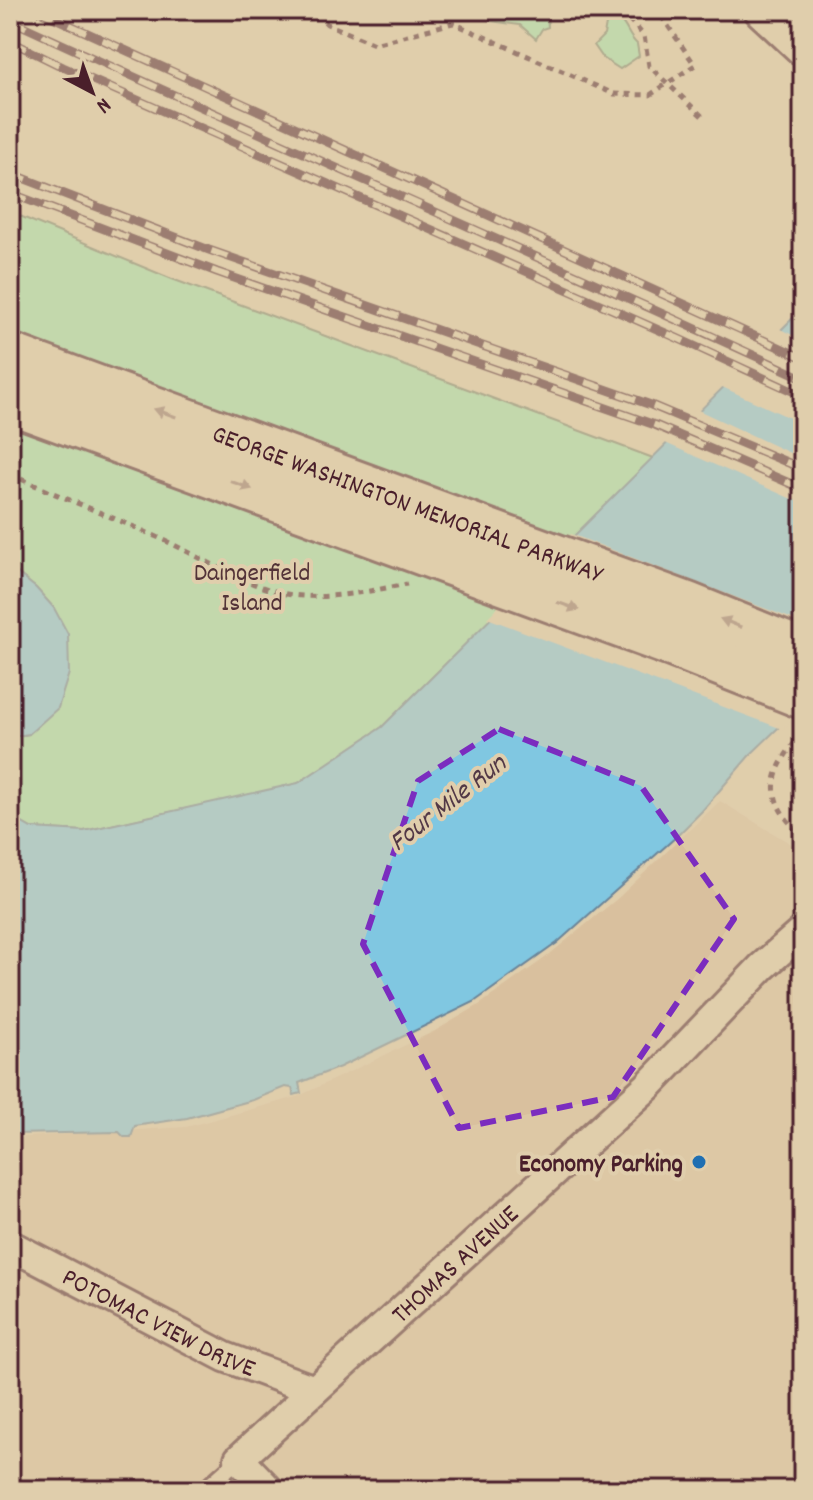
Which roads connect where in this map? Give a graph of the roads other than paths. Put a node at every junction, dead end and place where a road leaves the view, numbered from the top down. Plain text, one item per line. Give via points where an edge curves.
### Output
1 (762, 10) edge
2 (803, 48) edge
3 (10, 356) edge
4 (10, 401) edge
5 (803, 652) edge
6 (803, 696) edge
7 (803, 931) edge
8 (10, 1245) edge
9 (314, 1390) junction
10 (239, 1459) junction
11 (204, 1490) edge
12 (269, 1490) edge

1 - 2 street
5 -> 3 highway, GEORGE WASHINGTON MEMORIAL PARKWAY
4 -> 6 highway, GEORGE WASHINGTON MEMORIAL PARKWAY
7 - 9 street, THOMAS AVENUE via 648,1086
8 - 9 street, POTOMAC VIEW DRIVE via 225,1357
9 - 10 street, THOMAS AVENUE
10 - 11 lane, THOMAS AVENUE
10 - 12 street

